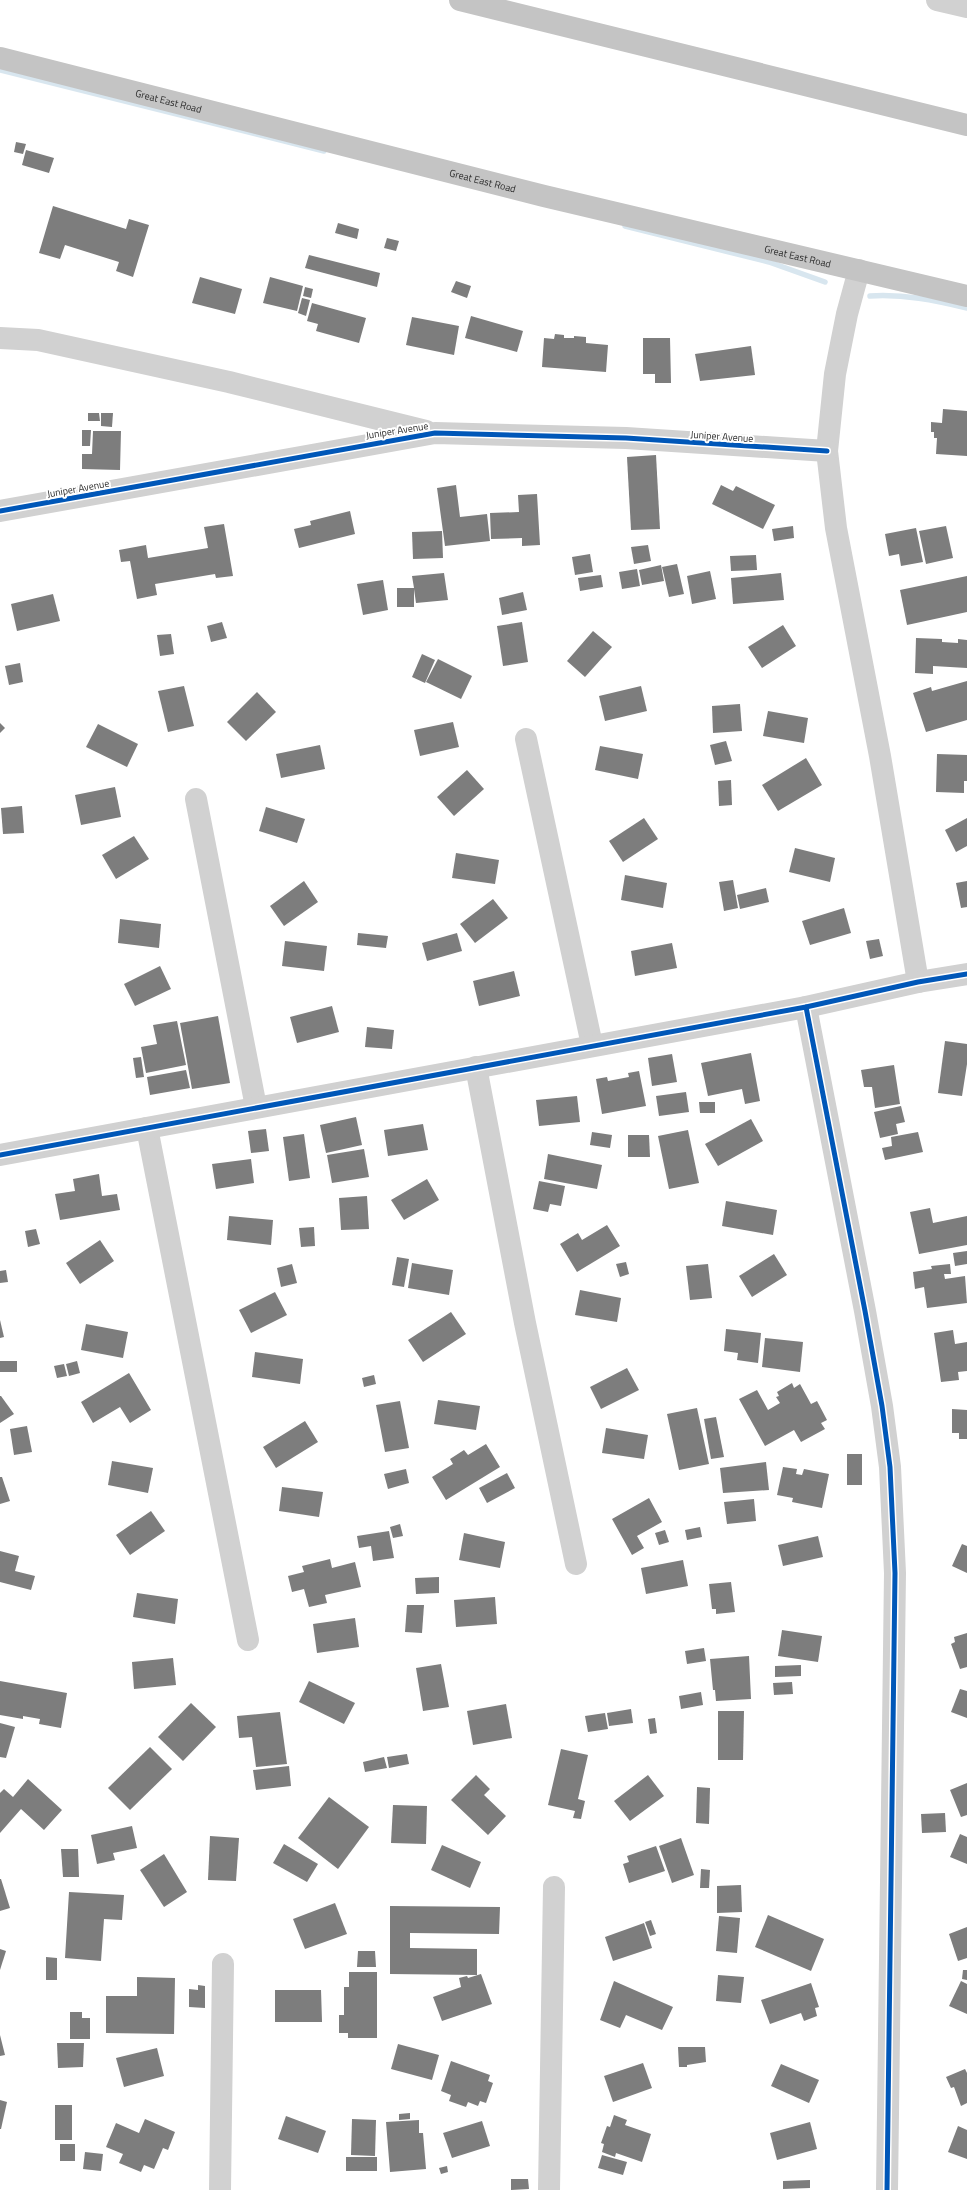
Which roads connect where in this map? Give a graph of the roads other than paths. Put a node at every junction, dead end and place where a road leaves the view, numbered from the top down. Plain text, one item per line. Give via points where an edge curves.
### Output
1 (460, 0) edge
2 (937, 0) edge
3 (967, 7) edge
4 (0, 58) edge
5 (967, 125) edge
6 (859, 270) junction
7 (967, 296) edge
8 (0, 338) edge
9 (435, 433) junction
10 (827, 451) junction
11 (0, 512) edge
12 (526, 739) dead end
13 (196, 799) dead end
14 (967, 974) edge
15 (918, 982) junction
16 (806, 1007) junction
17 (592, 1045) junction
18 (476, 1067) junction
19 (256, 1107) junction
20 (147, 1128) junction
21 (0, 1155) edge
22 (576, 1564) dead end
23 (248, 1640) dead end
24 (554, 1886) dead end
25 (223, 1964) dead end
26 (220, 2190) edge
27 (549, 2190) edge
28 (887, 2190) edge

1 - 5 main road
2 - 3 street
4 - 6 main road, Great East Road via 544,196
6 - 7 main road, Great East Road
6 - 10 street via 835,374
8 - 9 street via 38,340 214,378
9 - 10 street, Juniper Avenue via 626,438
9 - 11 street, Juniper Avenue
10 - 15 street via 836,528 880,756
12 - 17 street
13 - 19 street
14 - 15 street
15 - 16 street
16 - 17 street
16 - 28 street via 865,1311 890,1467 895,1573
17 - 18 street
18 - 19 street
18 - 22 street via 525,1323
19 - 20 street
20 - 21 street
20 - 23 street
24 - 27 street
25 - 26 street

